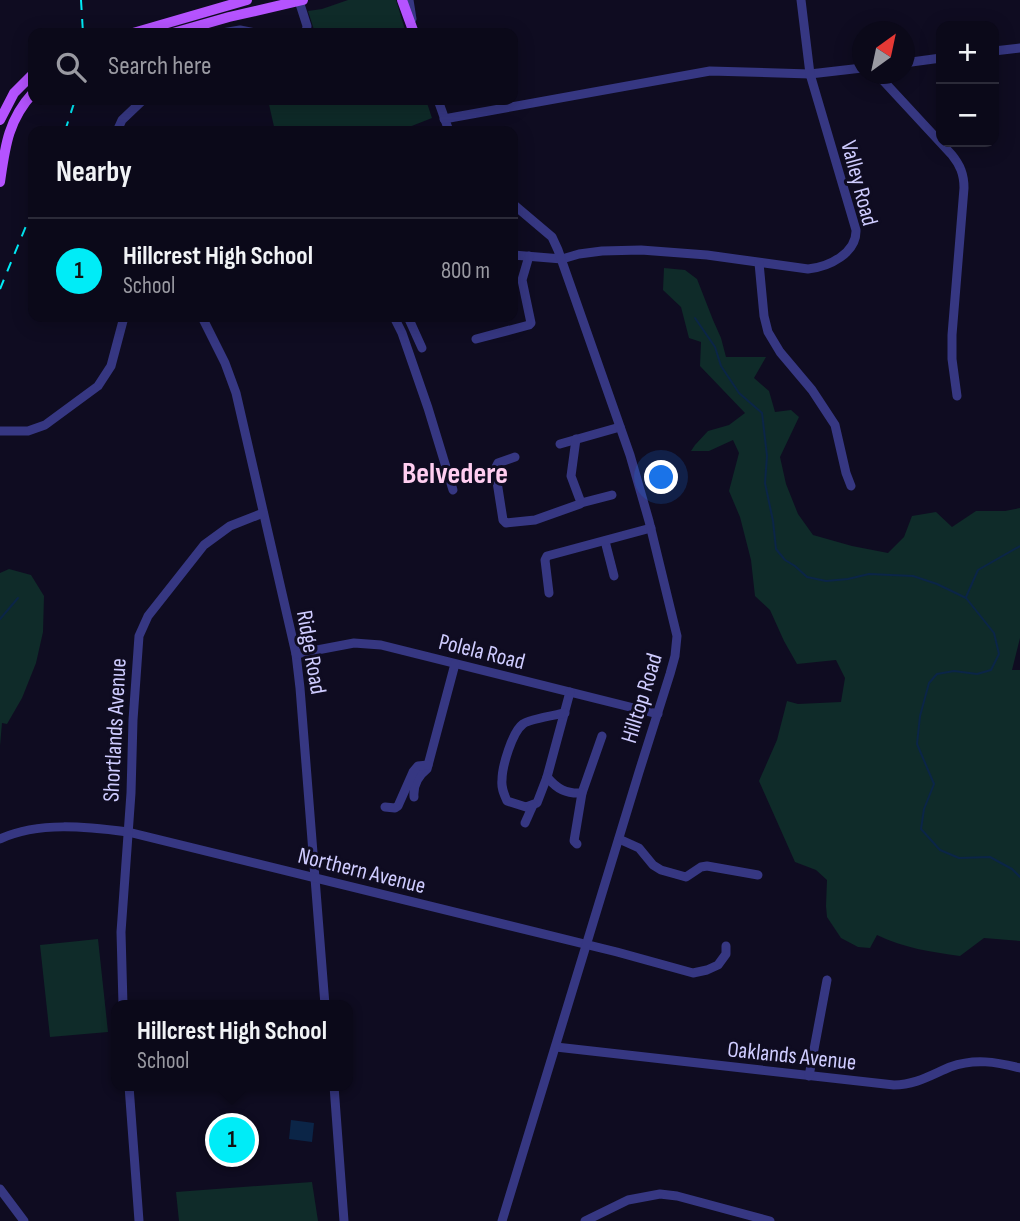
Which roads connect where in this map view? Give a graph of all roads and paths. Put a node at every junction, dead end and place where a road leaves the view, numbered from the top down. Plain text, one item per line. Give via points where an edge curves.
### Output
1 (247, 0) edge
2 (301, 0) edge
3 (402, 0) edge
4 (410, 0) edge
5 (800, 0) edge
6 (150, 28) edge
7 (190, 28) edge
8 (307, 28) edge
9 (412, 28) edge
10 (413, 28) edge
11 (1020, 48) edge
12 (999, 50) edge
13 (936, 59) edge
14 (915, 62) edge
15 (852, 69) edge
16 (810, 74) junction
17 (28, 79) edge
18 (886, 84) edge
19 (28, 99) edge
20 (138, 105) edge
21 (440, 105) edge
22 (0, 118) edge
23 (444, 119) junction
24 (119, 126) edge
25 (447, 126) edge
26 (0, 182) edge
27 (518, 208) edge
28 (518, 255) edge
29 (529, 256) junction
30 (562, 259) junction
31 (759, 262) junction
32 (123, 322) edge
33 (204, 322) edge
34 (396, 322) edge
35 (410, 322) edge
36 (476, 339) dead end
37 (422, 348) dead end
38 (957, 396) dead end
39 (620, 427) junction
40 (0, 431) edge
41 (576, 439) junction
42 (560, 443) dead end
43 (515, 457) dead end
44 (851, 486) dead end
45 (453, 490) dead end
46 (612, 495) dead end
47 (580, 503) junction
48 (263, 513) junction
49 (651, 528) junction
50 (605, 541) junction
51 (614, 576) dead end
52 (550, 593) dead end
53 (296, 654) junction
54 (455, 664) junction
55 (570, 692) junction
56 (565, 713) junction
57 (657, 714) junction
58 (602, 736) dead end
59 (429, 765) junction
60 (547, 777) junction
61 (582, 793) junction
62 (414, 797) dead end
63 (533, 805) junction
64 (385, 807) dead end
65 (525, 823) dead end
66 (128, 832) junction
67 (0, 839) edge
68 (619, 839) junction
69 (577, 844) dead end
70 (758, 875) dead end
71 (315, 878) junction
72 (587, 945) junction
73 (726, 946) dead end
74 (827, 979) dead end
75 (123, 1000) edge
76 (325, 1000) edge
77 (555, 1047) junction
78 (1020, 1068) edge
79 (809, 1076) junction
80 (129, 1091) edge
81 (334, 1091) edge
82 (0, 1189) edge
83 (24, 1221) edge
84 (139, 1221) edge
85 (344, 1221) edge
86 (502, 1221) edge
87 (585, 1221) edge
88 (770, 1221) edge

1 - 6 main road
2 - 7 main road
2 - 8 street
3 - 9 main road
4 - 10 street
5 - 16 street, Valley Road
11 - 12 street
13 - 14 street
15 - 16 street
16 - 23 street via 704,72
16 - 31 street, Valley Road via 855,222 856,239 844,254 815,268
17 - 22 main road
18 - 38 street via 958,162 963,174 951,359
19 - 26 main road via 11,125
20 - 24 street
21 - 23 street
23 - 25 street
27 - 30 street, Hilltop Road via 552,237
28 - 29 street, Valley Road
29 - 30 street, Valley Road
29 - 36 street via 522,280 531,323
30 - 31 street, Valley Road via 622,250
30 - 39 street, Hilltop Road
31 - 44 street via 768,332 835,425
32 - 40 street via 111,366 98,386 45,425 28,431
33 - 48 street, Ridge Road via 233,385
34 - 45 street
35 - 37 street
39 - 41 street
39 - 49 street, Hilltop Road
41 - 42 street
41 - 47 street via 571,476
43 - 47 street via 498,463 495,469 506,523 535,520
46 - 47 street
48 - 53 street, Ridge Road
48 - 66 street, Shortlands Avenue via 230,526 204,545 143,625 137,650
49 - 50 street
49 - 57 street, Hilltop Road via 677,636
50 - 51 street
50 - 52 street via 547,556
53 - 54 street, Polela Road via 363,643
53 - 71 street, Ridge Road
54 - 55 street, Polela Road
54 - 59 street
55 - 56 street
55 - 57 street, Polela Road
56 - 60 street
56 - 63 street via 526,722 509,750 501,783 507,801
57 - 68 street, Hilltop Road
58 - 61 street
59 - 62 street via 417,780
59 - 64 street via 413,772 398,806
60 - 61 street via 563,792
60 - 63 street
61 - 69 street
63 - 65 street
66 - 67 street, Northern Avenue via 73,826 30,830
66 - 71 street, Northern Avenue
66 - 75 street, Shortlands Avenue via 121,932
68 - 70 street via 639,848 661,870 683,876 707,866
68 - 72 street, Hilltop Road
71 - 72 street, Northern Avenue
71 - 76 street, Ridge Road
72 - 73 street, Northern Avenue via 693,972 718,965
72 - 77 street, Hilltop Road
74 - 79 street
77 - 79 street, Oaklands Avenue
77 - 86 street, Hilltop Road
78 - 79 street, Oaklands Avenue via 974,1062 902,1085
80 - 84 street
81 - 85 street
82 - 83 street
87 - 88 street via 628,1200 660,1194

